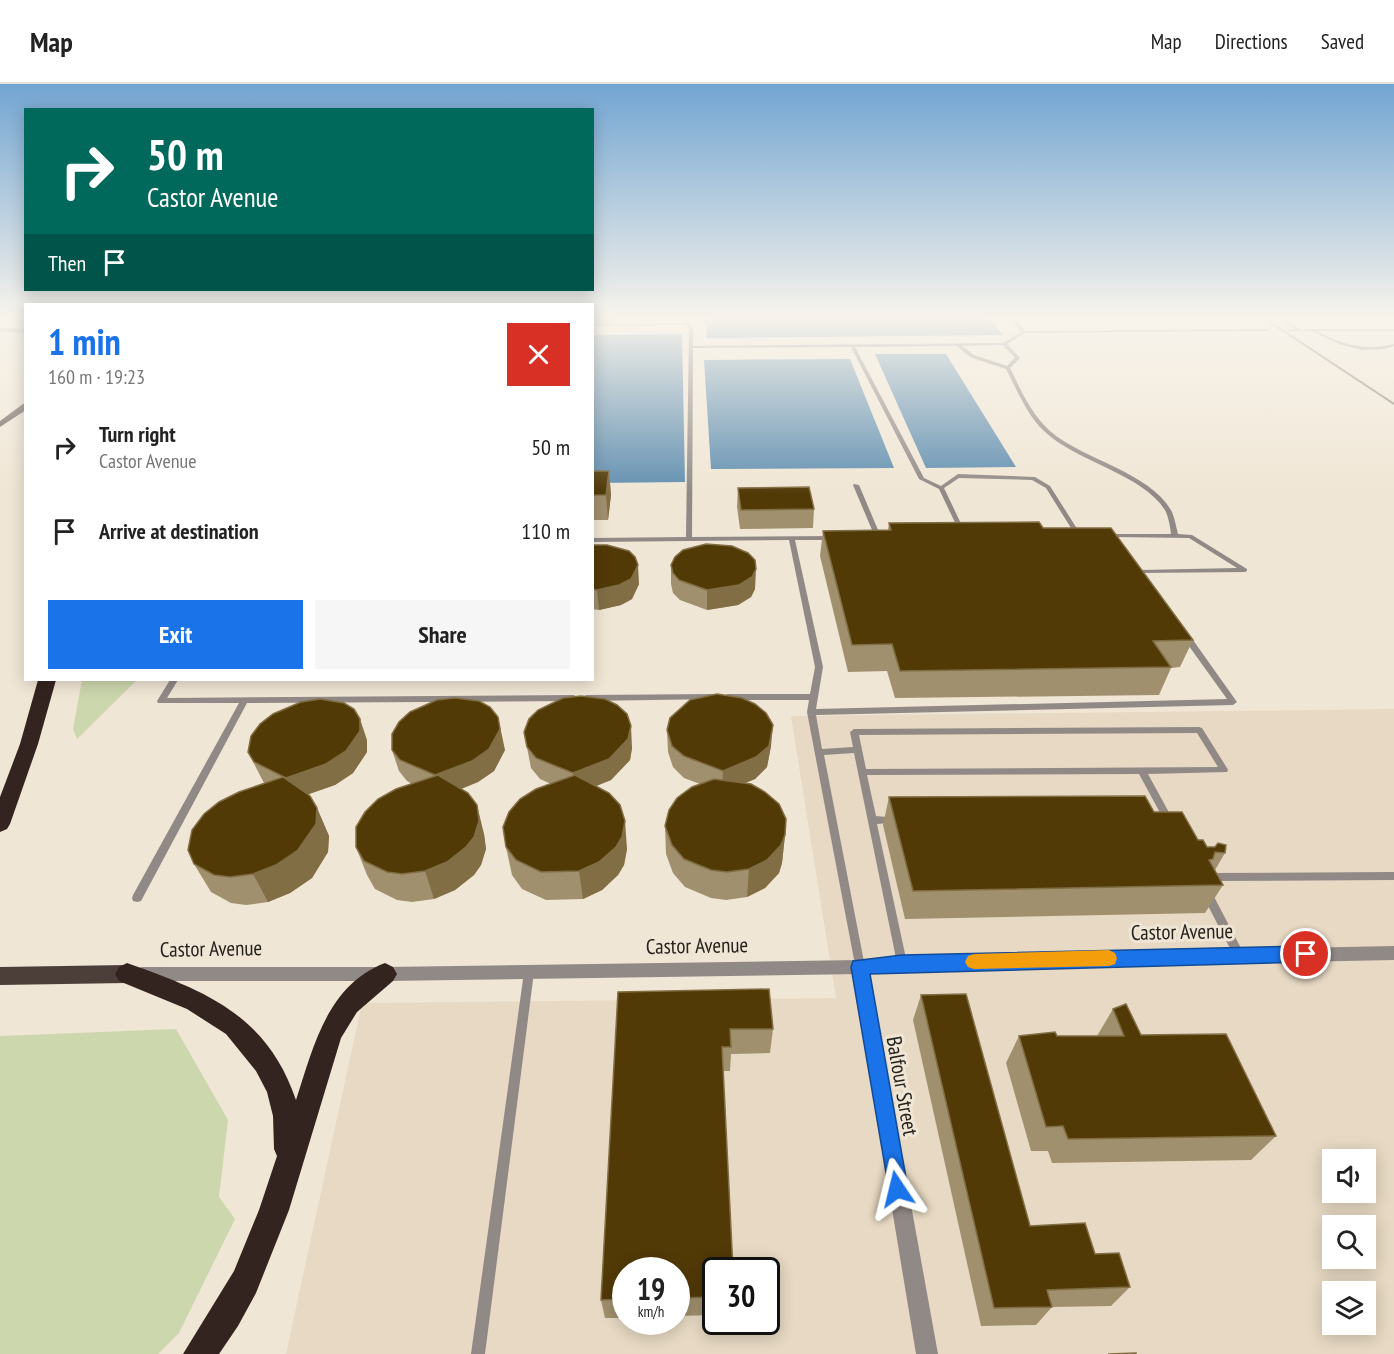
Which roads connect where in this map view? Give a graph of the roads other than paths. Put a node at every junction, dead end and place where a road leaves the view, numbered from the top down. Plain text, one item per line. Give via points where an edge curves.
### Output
1 (690, 375) edge
2 (868, 375) edge
3 (1012, 375) edge
4 (24, 407) edge
5 (0, 425) edge
6 (856, 485) dead end
7 (941, 488) junction
8 (1066, 536) edge
9 (1078, 536) junction
10 (1087, 536) edge
11 (1105, 536) edge
12 (1114, 536) junction
13 (1175, 536) junction
14 (878, 537) junction
15 (889, 537) edge
16 (953, 537) edge
17 (964, 537) junction
18 (975, 537) edge
19 (846, 538) edge
20 (867, 538) edge
21 (689, 539) junction
22 (792, 539) junction
23 (594, 540) edge
24 (1121, 545) edge
25 (1134, 563) edge
26 (1140, 572) junction
27 (1147, 582) edge
28 (1180, 628) edge
29 (47, 681) edge
30 (173, 681) edge
31 (814, 697) junction
32 (245, 700) junction
33 (811, 712) junction
34 (858, 750) junction
35 (819, 752) junction
36 (1142, 770) junction
37 (863, 772) junction
38 (1155, 818) edge
39 (1167, 818) junction
40 (872, 820) junction
41 (908, 820) edge
42 (0, 824) edge
43 (1173, 829) edge
44 (1394, 876) edge
45 (1213, 877) edge
46 (1202, 885) edge
47 (137, 898) dead end
48 (1394, 953) edge
49 (1239, 955) junction
50 (902, 963) junction
51 (860, 967) junction
52 (529, 972) junction
53 (127, 974) junction
54 (385, 974) junction
55 (0, 976) edge
56 (285, 1172) junction
57 (199, 1354) edge
58 (478, 1354) edge
59 (927, 1354) edge

1 - 21 lane
2 - 7 lane via 921,479
3 - 13 lane via 1047,432 1161,501 1168,510
4 - 5 main road
6 - 14 lane
7 - 9 lane via 958,476 1033,478 1048,487
7 - 17 lane
8 - 9 lane
9 - 10 lane
11 - 12 lane
12 - 13 lane
12 - 24 lane
13 - 26 lane via 1190,536 1245,570
14 - 15 lane
14 - 20 lane
16 - 17 lane
17 - 18 lane
19 - 22 lane
21 - 22 lane
21 - 23 lane
22 - 31 lane via 819,667
25 - 26 lane
26 - 27 lane
28 - 33 lane via 1233,702
29 - 42 highway
30 - 32 lane via 161,701
31 - 32 lane
31 - 33 lane
32 - 47 lane
33 - 35 lane
34 - 35 lane
34 - 36 lane via 854,732 1199,730 1224,770
34 - 37 lane
35 - 51 lane
36 - 37 lane
36 - 39 lane
37 - 40 lane
38 - 39 lane
39 - 43 lane
40 - 41 lane
40 - 50 lane
44 - 45 lane
46 - 49 lane
48 - 49 street, Castor Avenue
49 - 50 street, Castor Avenue
50 - 51 street, Castor Avenue
51 - 52 street, Castor Avenue
51 - 59 street, Balfour Street
52 - 54 street, Castor Avenue
52 - 58 lane
53 - 54 street, Castor Avenue
53 - 55 main road, Castor Avenue
53 - 56 highway via 199,1002 237,1026 265,1058 286,1118
54 - 56 highway via 348,1004 330,1034
56 - 57 highway via 245,1282

